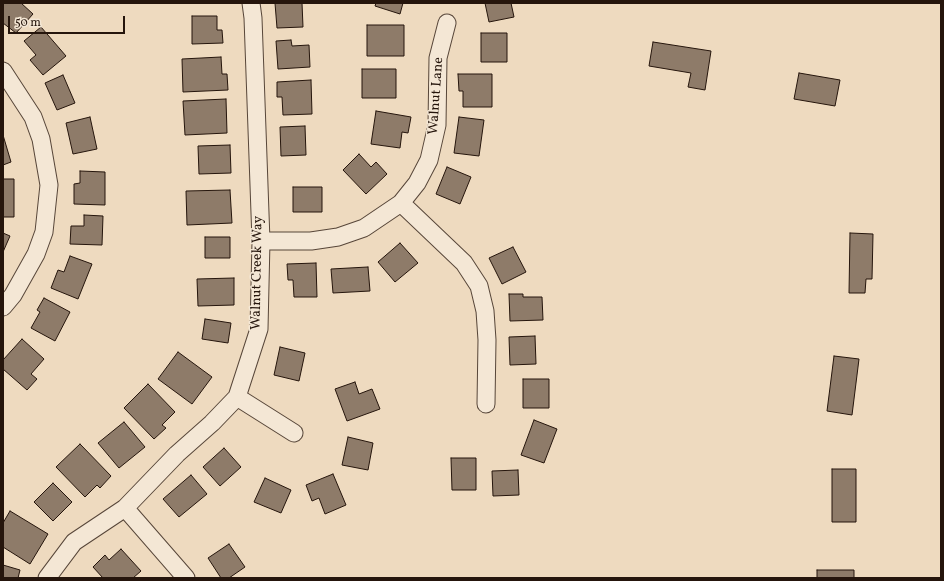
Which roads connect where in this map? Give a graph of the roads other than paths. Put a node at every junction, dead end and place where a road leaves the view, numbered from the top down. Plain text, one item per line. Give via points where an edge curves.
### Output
1 (251, 3) edge
2 (447, 22) dead end
3 (3, 71) edge
4 (401, 203) junction
5 (261, 241) junction
6 (3, 307) edge
7 (237, 397) junction
8 (486, 404) dead end
9 (294, 433) dead end
10 (124, 508) junction
11 (47, 578) edge
12 (186, 578) edge

1 - 5 street, Walnut Creek Way
2 - 4 street, Walnut Lane via 438,58 437,125 429,160 418,183
3 - 6 street via 33,117 41,139 49,185 44,232 36,254 13,295
4 - 5 street, Walnut Lane via 364,228 338,236 311,241
4 - 8 street via 464,263 479,286 485,311 487,340
5 - 7 street, Walnut Creek Way via 259,329
7 - 9 street
7 - 10 street, Walnut Creek Way
10 - 11 street, Walnut Creek Way via 74,542
10 - 12 street

